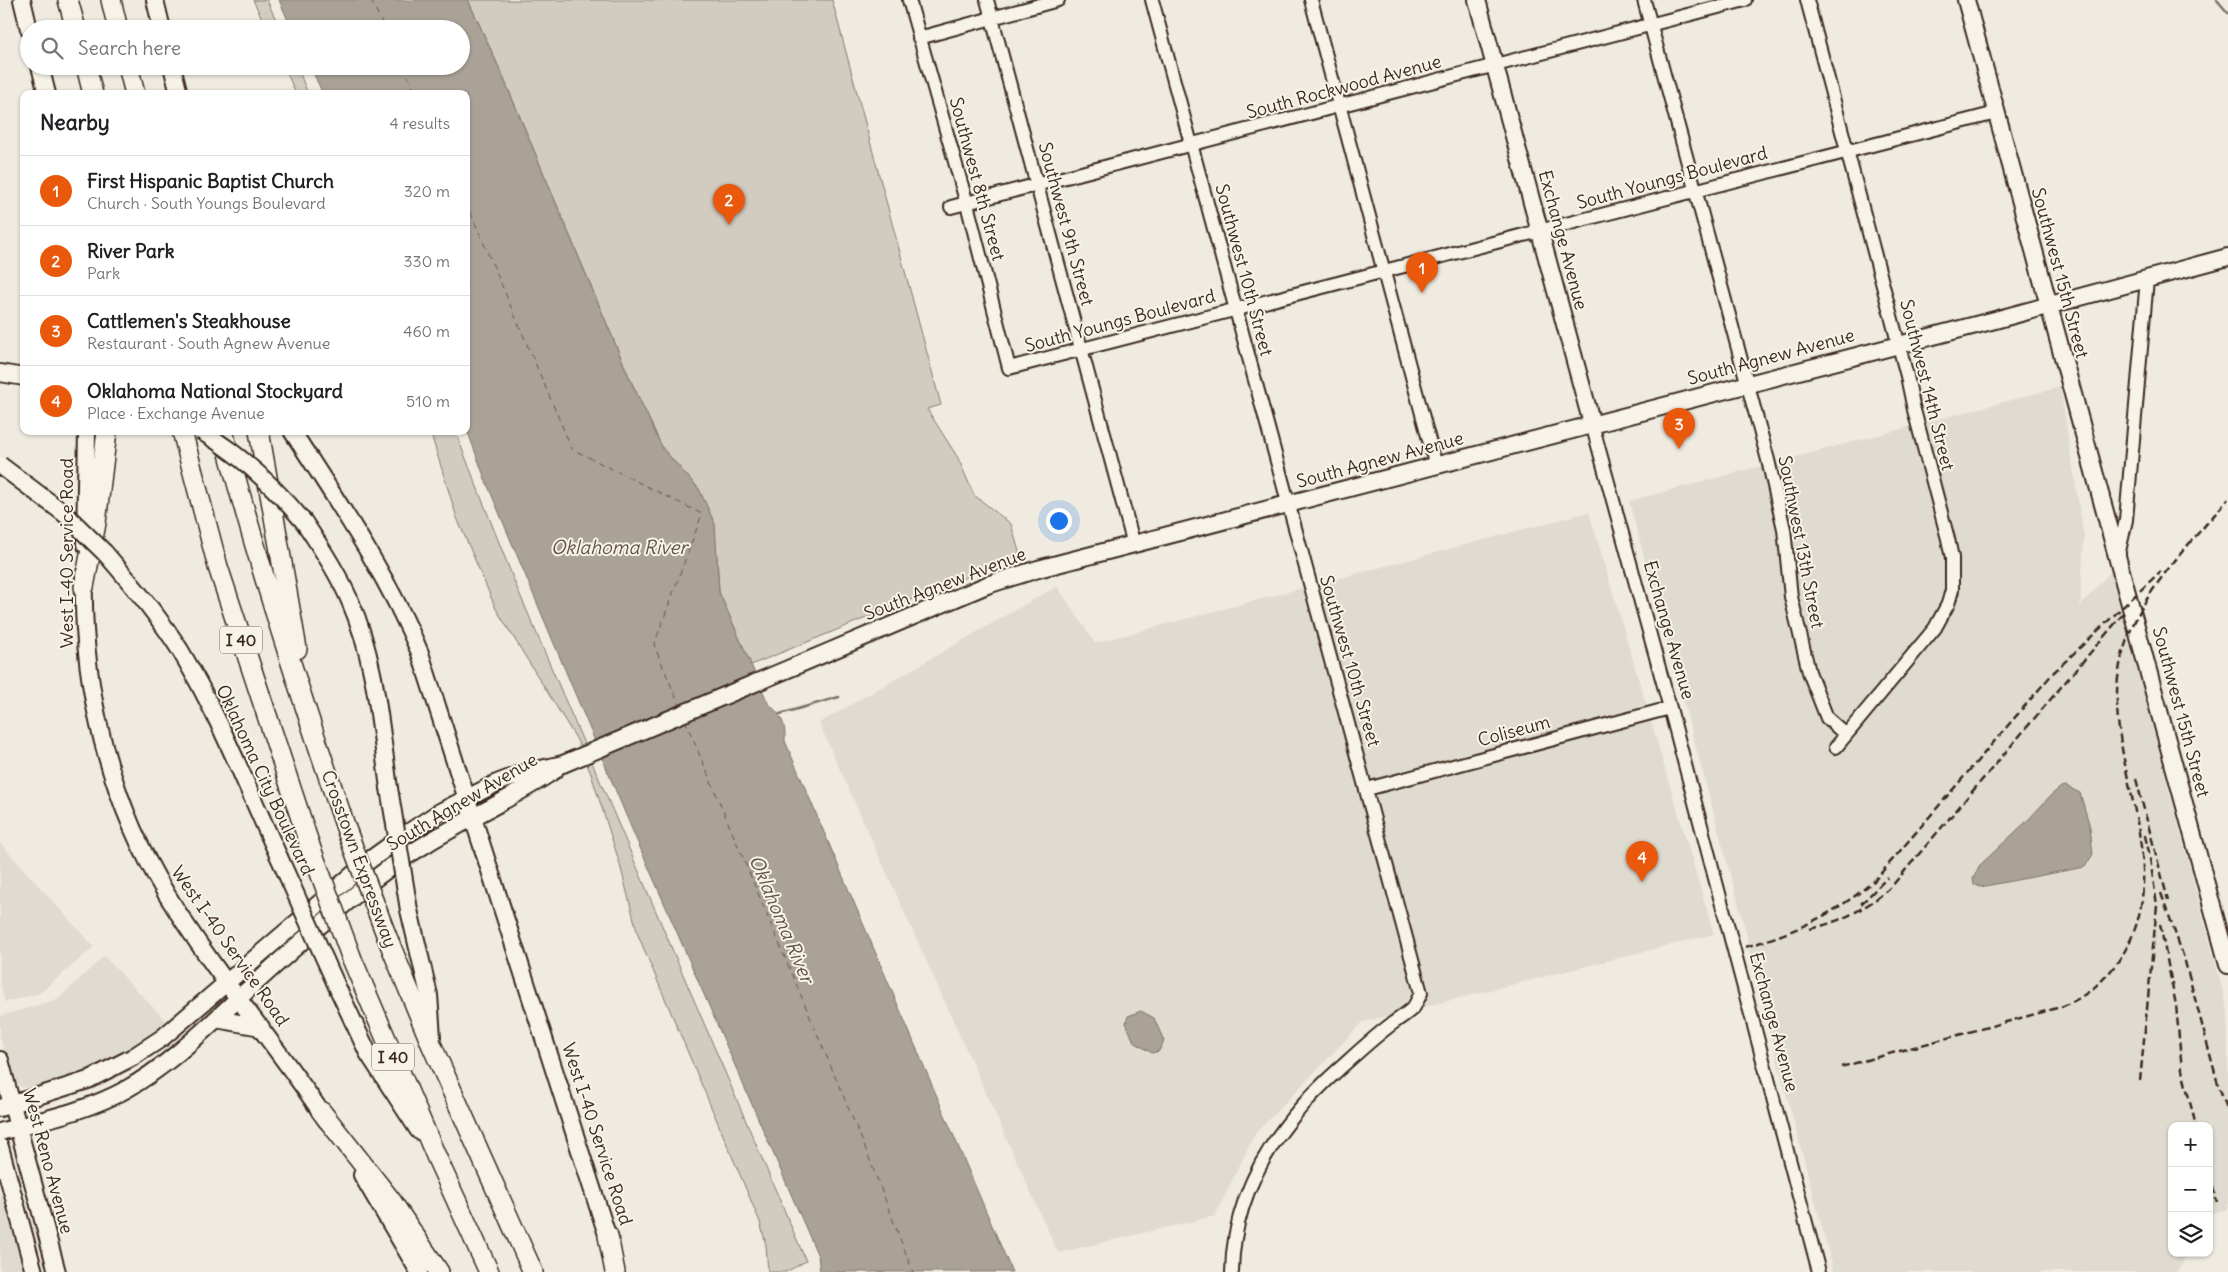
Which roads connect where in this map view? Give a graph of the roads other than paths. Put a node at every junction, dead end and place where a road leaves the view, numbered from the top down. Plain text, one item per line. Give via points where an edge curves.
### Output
1 (22, 0) edge
2 (68, 0) edge
3 (111, 0) edge
4 (155, 0) edge
5 (909, 0) edge
6 (988, 0) edge
7 (1058, 0) edge
8 (1152, 0) edge
9 (1311, 0) edge
10 (1478, 0) edge
11 (1644, 0) edge
12 (1745, 0) edge
13 (1807, 0) edge
14 (1966, 0) edge
15 (992, 17) junction
16 (28, 20) edge
17 (74, 20) edge
18 (116, 20) edge
19 (160, 20) edge
20 (1651, 24) junction
21 (919, 38) junction
22 (1495, 66) junction
23 (42, 75) edge
24 (88, 75) edge
25 (130, 75) edge
26 (174, 75) edge
27 (46, 90) edge
28 (92, 90) edge
29 (134, 90) edge
30 (178, 90) edge
31 (1339, 106) junction
32 (1996, 113) junction
33 (1191, 145) junction
34 (1848, 150) junction
35 (1036, 184) junction
36 (1696, 191) junction
37 (967, 204) junction
38 (951, 207) dead end
39 (1540, 231) junction
40 (2228, 257) edge
41 (1384, 272) junction
42 (2147, 279) junction
43 (2048, 306) junction
44 (1236, 309) junction
45 (1899, 344) junction
46 (1083, 350) junction
47 (1008, 368) joint
48 (0, 372) edge
49 (20, 376) edge
50 (1747, 385) junction
51 (1592, 424) junction
52 (87, 435) edge
53 (107, 435) edge
54 (183, 435) edge
55 (206, 435) edge
56 (224, 435) edge
57 (260, 435) edge
58 (295, 435) edge
59 (0, 465) edge
60 (1436, 466) junction
61 (1288, 504) junction
62 (1134, 545) junction
63 (2118, 556) junction
64 (84, 587) junction
65 (1670, 708) junction
66 (310, 726) junction
67 (1846, 735) junction
68 (1836, 747) dead end
69 (458, 764) junction
70 (526, 780) junction
71 (497, 783) junction
72 (1367, 789) junction
73 (468, 797) junction
74 (474, 815) junction
75 (2228, 965) edge
76 (228, 982) junction
77 (239, 998) junction
78 (216, 1019) junction
79 (262, 1028) junction
80 (432, 1046) junction
81 (133, 1057) junction
82 (0, 1060) edge
83 (147, 1076) junction
84 (6, 1106) edge
85 (321, 1111) junction
86 (18, 1126) junction
87 (0, 1132) edge
88 (0, 1147) edge
89 (436, 1156) junction
90 (608, 1236) junction
91 (34, 1272) edge
92 (57, 1272) edge
93 (419, 1272) edge
94 (439, 1272) edge
95 (489, 1272) edge
96 (533, 1272) edge
97 (615, 1272) edge
98 (620, 1272) edge
99 (1232, 1272) edge
100 (1819, 1272) edge

1 - 16 main road
2 - 17 highway
3 - 18 highway
4 - 19 main road
5 - 21 street, Southwest 8th Street
6 - 15 street, Southwest 9th Street
7 - 15 street
8 - 33 street, Southwest 10th Street
9 - 31 street
10 - 22 main road, Exchange Avenue
11 - 20 street, Southwest 13th Street
12 - 20 street, South Rockwood Avenue
13 - 34 street, Southwest 14th Street
14 - 32 main road, Southwest 15th Street
15 - 21 street
15 - 35 street, Southwest 9th Street
20 - 22 street, South Rockwood Avenue
20 - 36 street, Southwest 13th Street
21 - 37 street, Southwest 8th Street
22 - 31 street, South Rockwood Avenue
22 - 39 main road, Exchange Avenue
23 - 27 main road
24 - 28 highway
25 - 29 highway
26 - 30 main road
31 - 33 street, South Rockwood Avenue
31 - 41 street
32 - 34 street, South Youngs Boulevard
32 - 43 main road, Southwest 15th Street
33 - 35 street, South Rockwood Avenue
33 - 44 street, Southwest 10th Street
34 - 36 street, South Youngs Boulevard
34 - 45 street, Southwest 14th Street
35 - 37 street, South Rockwood Avenue
35 - 46 street, Southwest 9th Street
36 - 39 street, South Youngs Boulevard
36 - 50 street, Southwest 13th Street
37 - 38 street, South Rockwood Avenue
37 - 47 street, Southwest 8th Street
39 - 41 street, South Youngs Boulevard
39 - 51 main road, Exchange Avenue
40 - 42 main road, South Agnew Avenue
41 - 44 street, South Youngs Boulevard
41 - 60 street
42 - 43 main road, South Agnew Avenue
42 - 63 street, Southwest 15th Street via 2126,520
43 - 45 main road, South Agnew Avenue
43 - 63 main road, Southwest 15th Street
44 - 46 street, South Youngs Boulevard
44 - 61 street, Southwest 10th Street
45 - 50 main road, South Agnew Avenue
45 - 67 street, Southwest 14th Street via 1948,539 1952,558 1952,590 1935,628
46 - 47 street, South Youngs Boulevard
46 - 62 street, Southwest 9th Street
48 - 49 main road
50 - 51 main road, South Agnew Avenue
50 - 67 street, Southwest 13th Street via 1782,521 1791,598 1809,672 1827,718
51 - 60 main road, South Agnew Avenue
51 - 65 street, Exchange Avenue
52 - 64 main road, West I-40 Service Road
53 - 64 highway
54 - 89 highway, I 40, bridge via 218,567 310,846 352,958
55 - 80 main road, bridge via 244,460 304,522 339,577 359,625 374,683 409,910 429,994
56 - 66 highway, Crosstown Expressway / I 40 via 263,577
57 - 66 highway
58 - 69 main road, West I-40 Service Road via 368,548 405,617
59 - 89 main road, Oklahoma City Boulevard, bridge via 65,514 105,554 155,613 190,667 368,1053
60 - 61 main road, South Agnew Avenue
61 - 62 main road, South Agnew Avenue
61 - 72 street, Southwest 10th Street
62 - 70 main road, South Agnew Avenue via 987,585
63 - 75 main road, Southwest 15th Street
64 - 76 main road, West I-40 Service Road via 91,685 116,784 166,894
65 - 72 street, Coliseum
65 - 100 street, Exchange Avenue
66 - 80 highway, Crosstown Expressway / I 40, bridge via 387,937
67 - 68 street, Southwest 14th Street
69 - 71 main road via 476,778
69 - 73 main road, West I-40 Service Road
70 - 71 main road, South Agnew Avenue
70 - 74 main road, South Agnew Avenue
71 - 73 main road, South Agnew Avenue
72 - 99 street, Southwest 10th Street via 1420,983 1419,1001 1331,1076 1276,1138 1256,1170 1244,1201
73 - 74 main road, West I-40 Service Road
73 - 76 main road, South Agnew Avenue via 438,813 370,859
74 - 77 main road, South Agnew Avenue via 377,877
74 - 90 main road, West I-40 Service Road
76 - 77 main road, West I-40 Service Road
76 - 81 main road, South Agnew Avenue via 162,1038
77 - 78 main road, South Agnew Avenue
77 - 79 main road, West I-40 Service Road
78 - 79 main road
78 - 83 main road, South Agnew Avenue
79 - 85 main road, West I-40 Service Road
80 - 96 highway, Crosstown Expressway / I 40
81 - 83 main road
81 - 84 main road, South Agnew Avenue via 88,1080
82 - 84 main road, West Reno Avenue
83 - 86 main road, South Agnew Avenue via 125,1090 88,1106
84 - 86 main road, West Reno Avenue
85 - 93 main road, West I-40 Service Road
85 - 94 highway via 390,1199
86 - 87 main road, South Agnew Avenue
86 - 92 main road, West Reno Avenue
88 - 91 main road
89 - 95 highway, I 40
90 - 97 highway
90 - 98 main road, West I-40 Service Road

